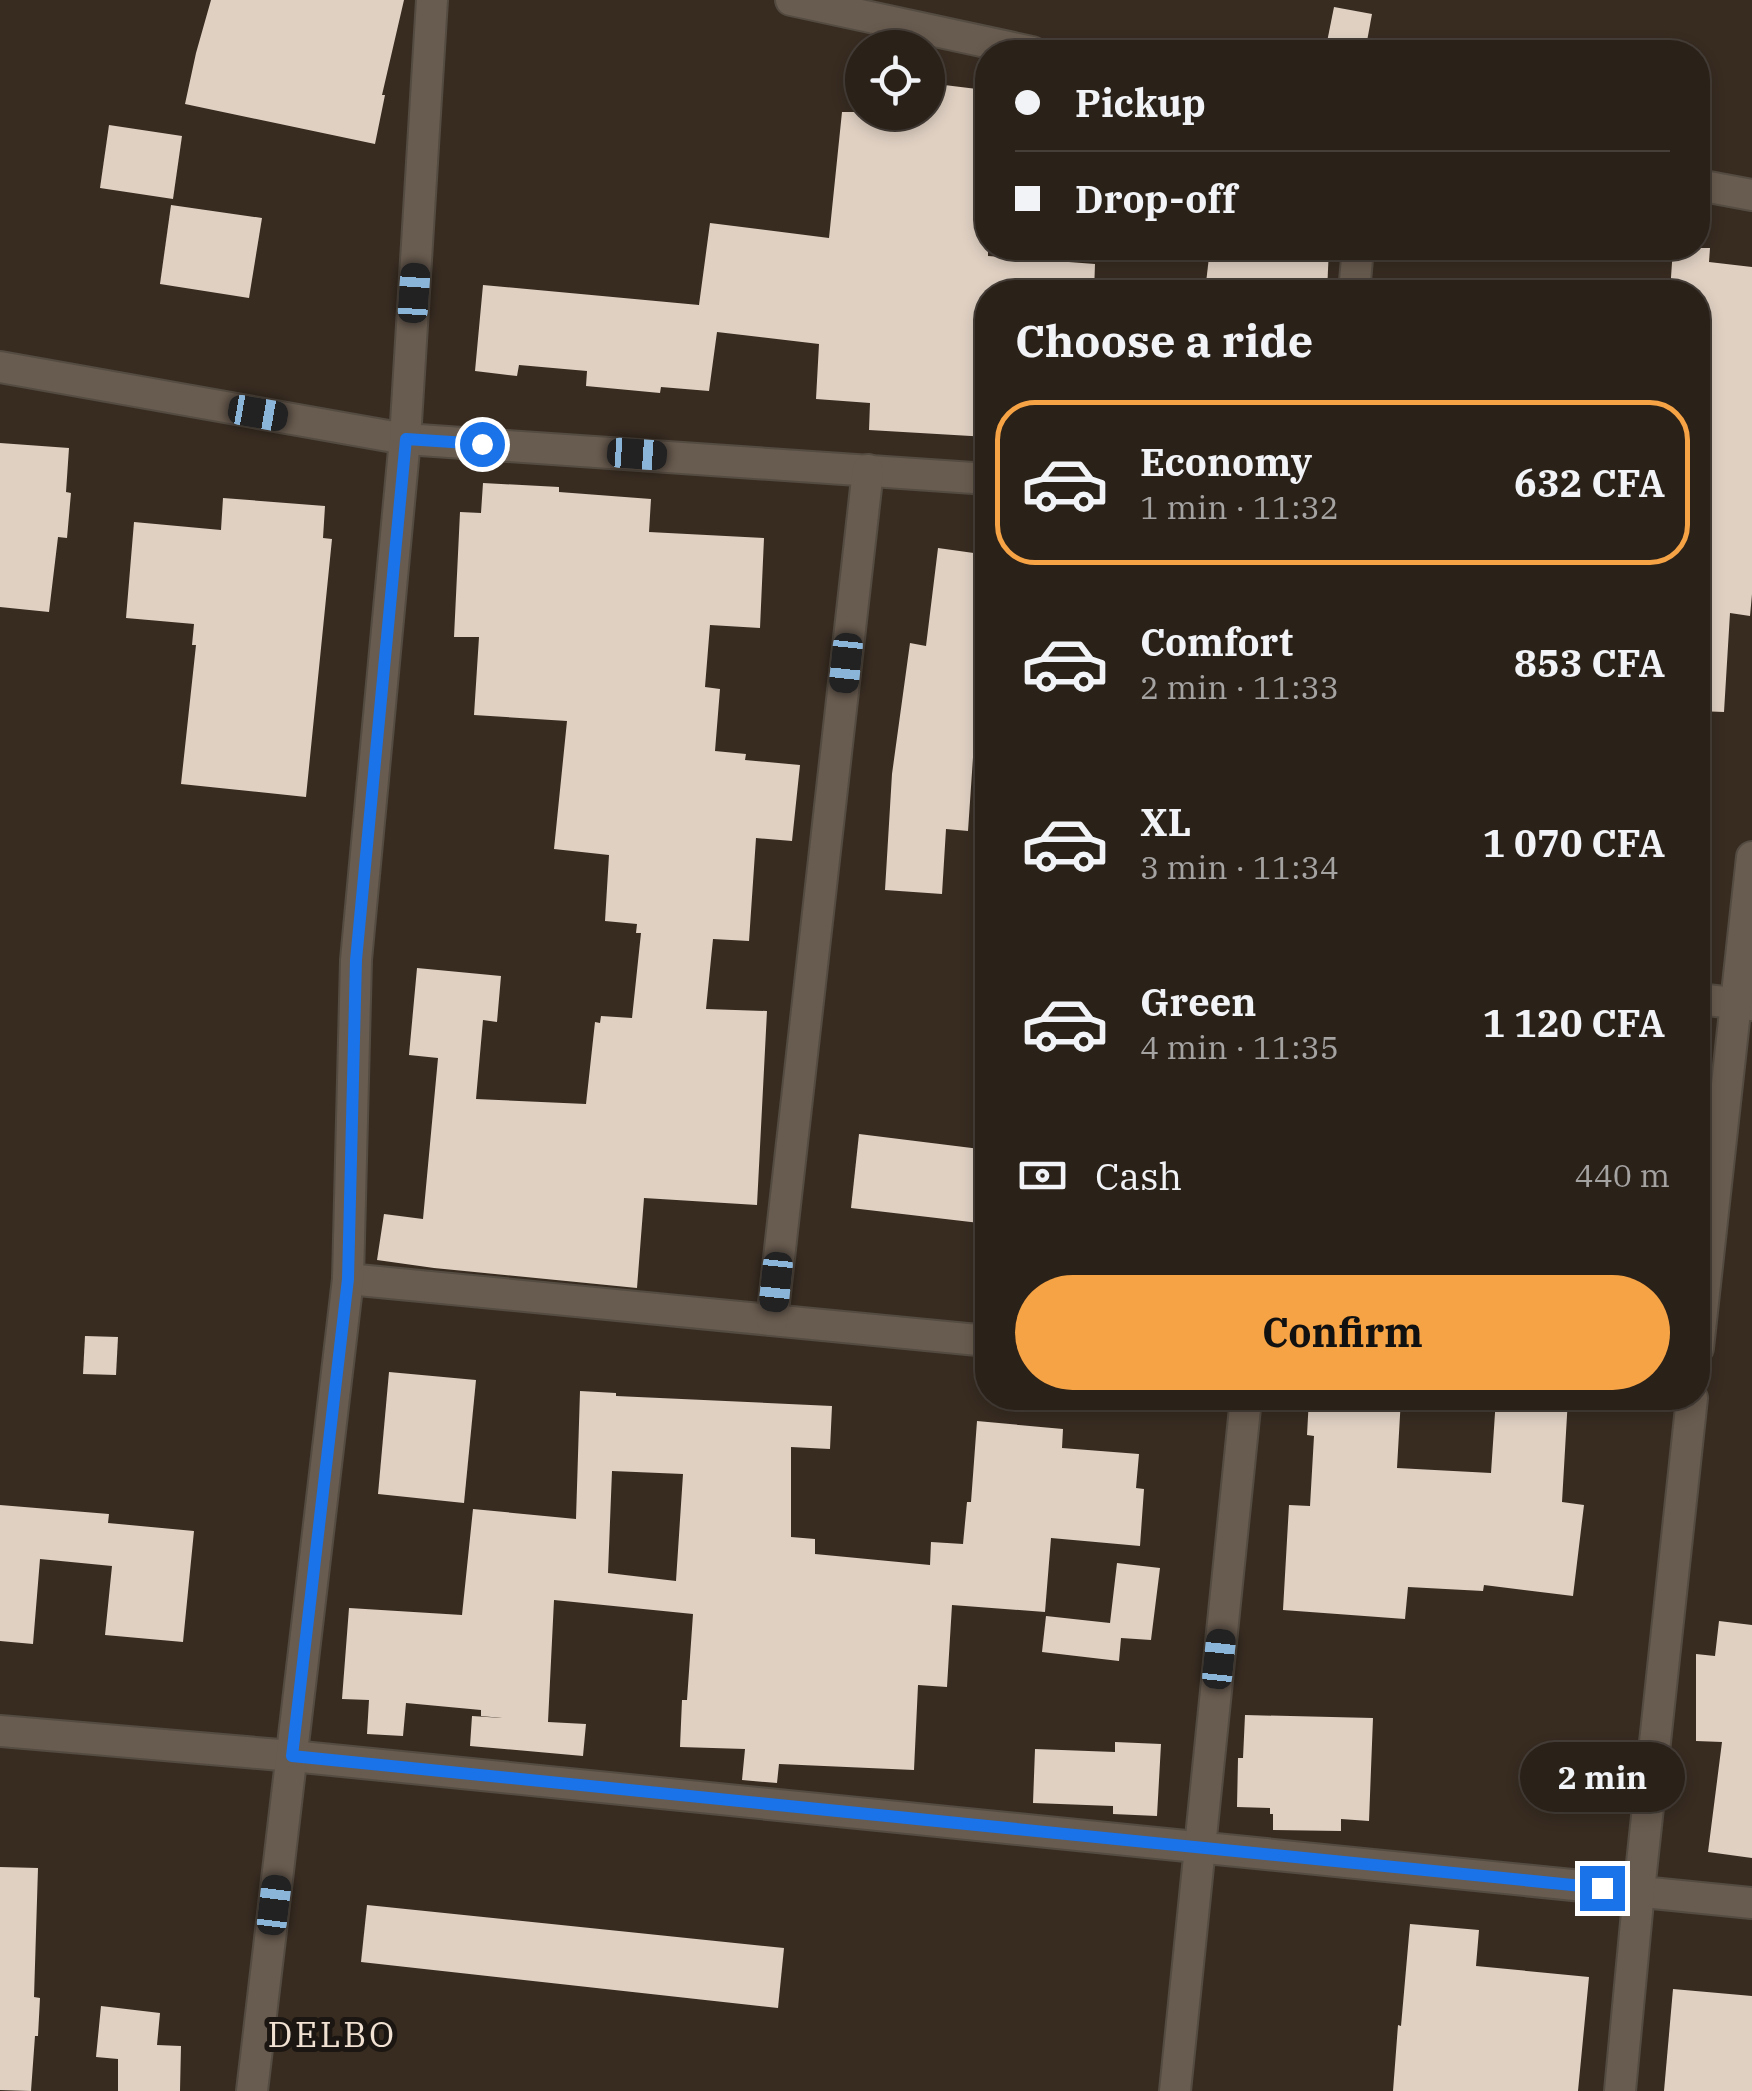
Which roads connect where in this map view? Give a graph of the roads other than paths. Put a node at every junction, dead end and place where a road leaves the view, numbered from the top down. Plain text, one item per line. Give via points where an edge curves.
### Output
1 (432, 0) edge
2 (792, 0) edge
3 (977, 40) edge
4 (1710, 187) edge
5 (1752, 194) edge
6 (0, 367) edge
7 (406, 439) junction
8 (868, 470) junction
9 (975, 478) edge
10 (1752, 857) edge
11 (1710, 1000) edge
12 (1744, 1004) edge
13 (1710, 1258) edge
14 (348, 1279) junction
15 (772, 1320) junction
16 (975, 1340) edge
17 (1245, 1410) edge
18 (1691, 1410) edge
19 (0, 1731) edge
20 (292, 1756) junction
21 (1200, 1846) junction
22 (1638, 1891) junction
23 (1752, 1903) edge
24 (252, 2091) edge
25 (1175, 2091) edge
26 (1620, 2091) edge

1 - 7 street
2 - 3 street
4 - 5 street
6 - 7 street
7 - 8 street
7 - 14 street via 356,960
8 - 9 street
8 - 15 street
10 - 12 street
11 - 12 street
12 - 13 street
14 - 15 street
14 - 20 street
15 - 16 street
17 - 21 street
18 - 22 street
19 - 20 street
20 - 21 street
20 - 24 street
21 - 22 street
21 - 25 street
22 - 23 street
22 - 26 street

